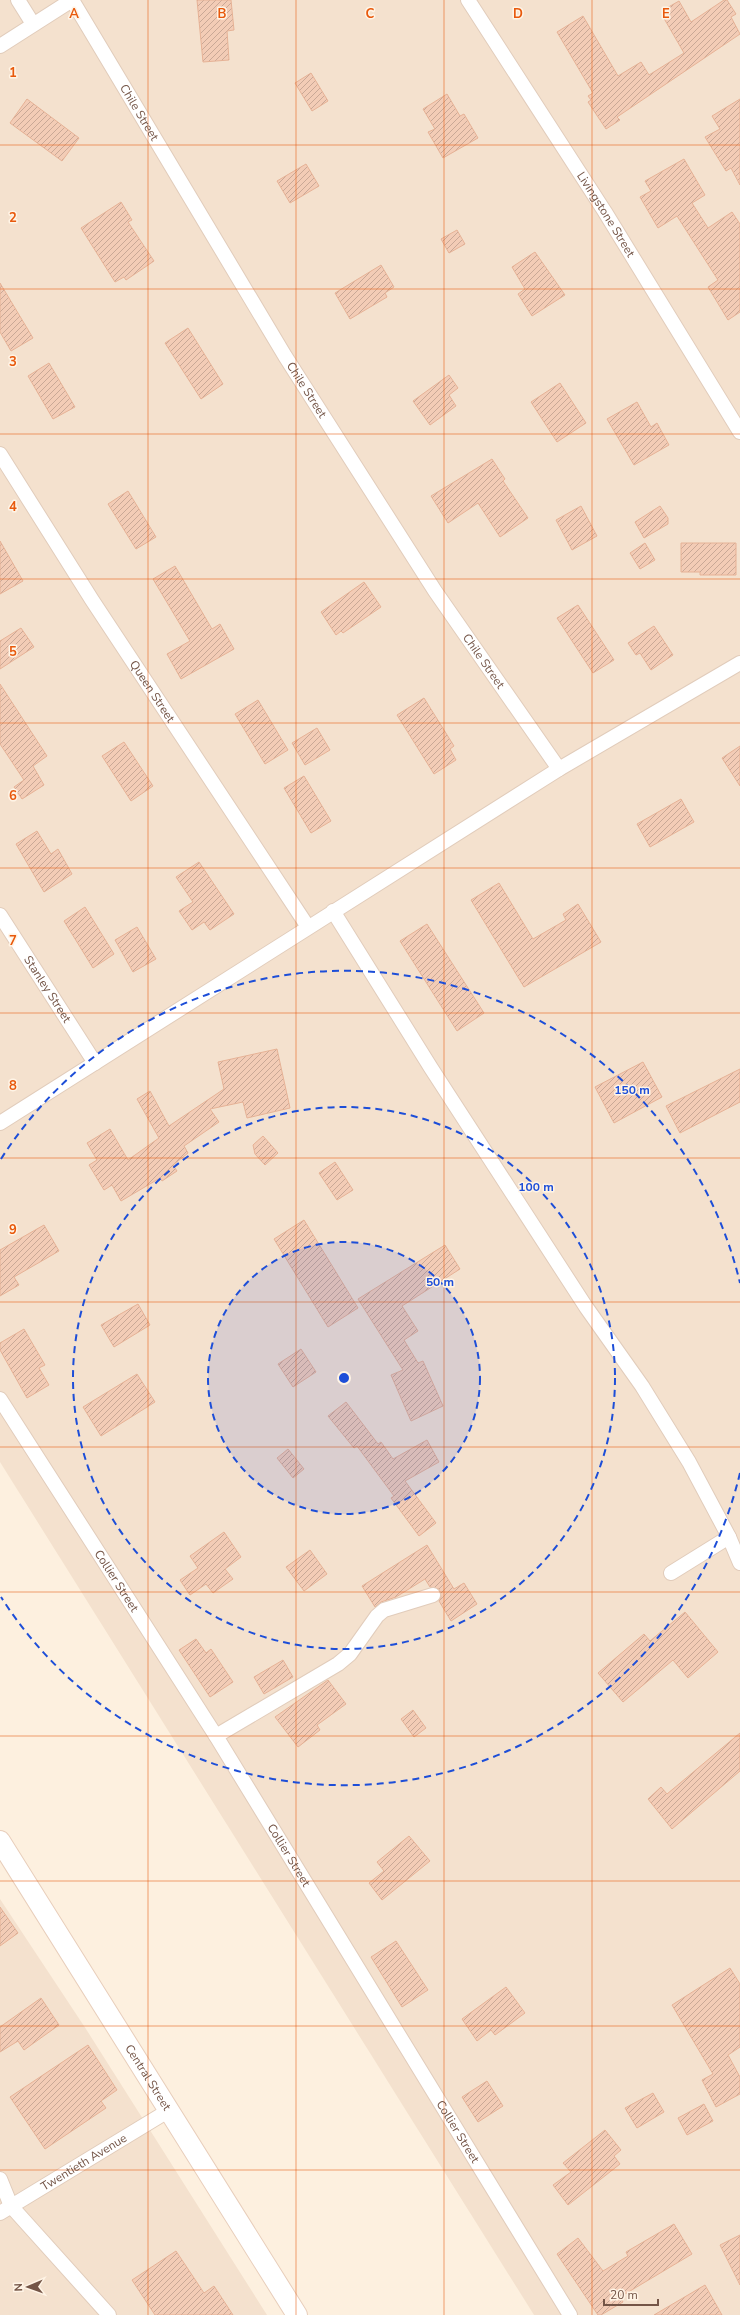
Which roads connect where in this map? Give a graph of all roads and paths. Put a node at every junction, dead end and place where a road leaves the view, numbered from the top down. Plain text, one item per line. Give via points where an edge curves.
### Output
1 (18, 0) edge
2 (72, 0) edge
3 (468, 0) edge
4 (33, 24) junction
5 (0, 46) edge
6 (740, 432) edge
7 (0, 454) edge
8 (740, 663) edge
9 (559, 769) junction
10 (334, 911) junction
11 (0, 915) edge
12 (308, 927) junction
13 (95, 1063) junction
14 (0, 1123) edge
15 (0, 1399) edge
16 (729, 1537) junction
17 (740, 1563) edge
18 (671, 1573) dead end
19 (433, 1595) dead end
20 (216, 1736) junction
21 (0, 1841) edge
22 (168, 2111) junction
23 (0, 2179) edge
24 (6, 2209) edge
25 (109, 2315) edge
26 (296, 2315) edge
27 (570, 2315) edge

1 - 4 street
2 - 4 street
2 - 9 street, Chile Street via 289,363 435,591
3 - 6 street, Livingstone Street via 605,212
4 - 5 street
7 - 12 street, Queen Street via 92,600
8 - 9 street
9 - 10 street
10 - 12 street
10 - 16 street via 431,1068 586,1307 642,1386 689,1462
11 - 13 street, Stanley Street
12 - 13 street
13 - 14 street
15 - 20 street, Collier Street
16 - 17 street
16 - 18 street
19 - 20 street via 384,1610 350,1654 338,1664
20 - 27 street, Collier Street
21 - 22 main road, Central Street
22 - 24 street, Twentieth Avenue
22 - 26 main road, Central Street
23 - 24 street
24 - 25 street

